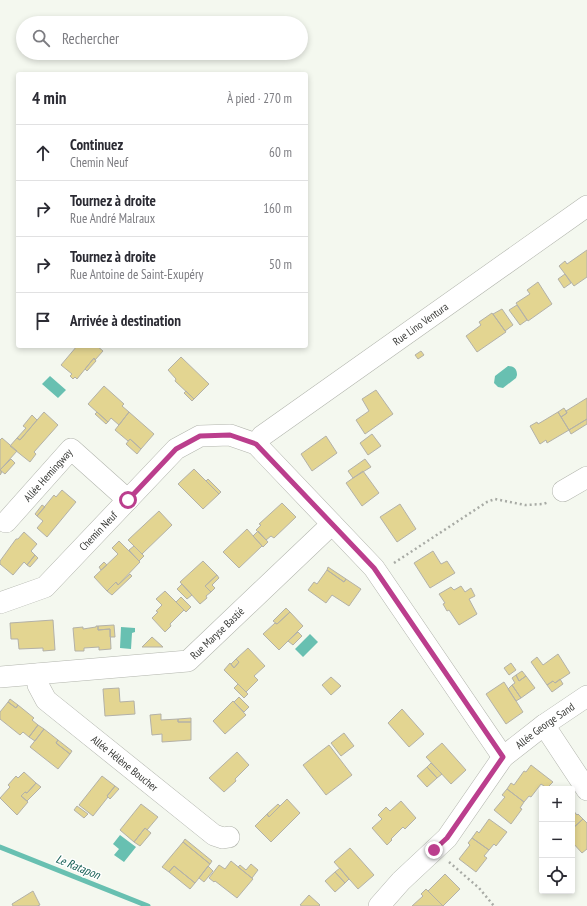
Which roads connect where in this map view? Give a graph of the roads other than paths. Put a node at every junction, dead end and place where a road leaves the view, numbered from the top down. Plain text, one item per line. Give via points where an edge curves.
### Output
1 (587, 206) edge
2 (256, 444) junction
3 (587, 477) edge
4 (564, 491) road end
5 (128, 500) junction
6 (6, 522) dead end
7 (332, 524) junction
8 (0, 603) edge
9 (38, 674) junction
10 (0, 677) edge
11 (587, 696) edge
12 (544, 726) junction
13 (503, 757) junction
14 (587, 790) edge
15 (228, 837) dead end
16 (378, 906) edge

1 - 2 street, Rue Lino Ventura via 262,436
2 - 5 street, Chemin Neuf via 230,435 200,436 176,449
2 - 7 street
3 - 4 street
5 - 6 street, Allée Hemingway via 71,449
5 - 8 street, Chemin Neuf via 45,587
7 - 9 street, Rue Maryse Bastié via 188,662
7 - 13 street via 374,568
9 - 10 street, Rue Maryse Bastié
9 - 15 street, Allée Hélène Boucher via 38,685 46,700 214,835
11 - 12 street, Allée George Sand
12 - 13 street, Allée George Sand
12 - 14 street
13 - 16 street, Allée George Sand via 447,838

